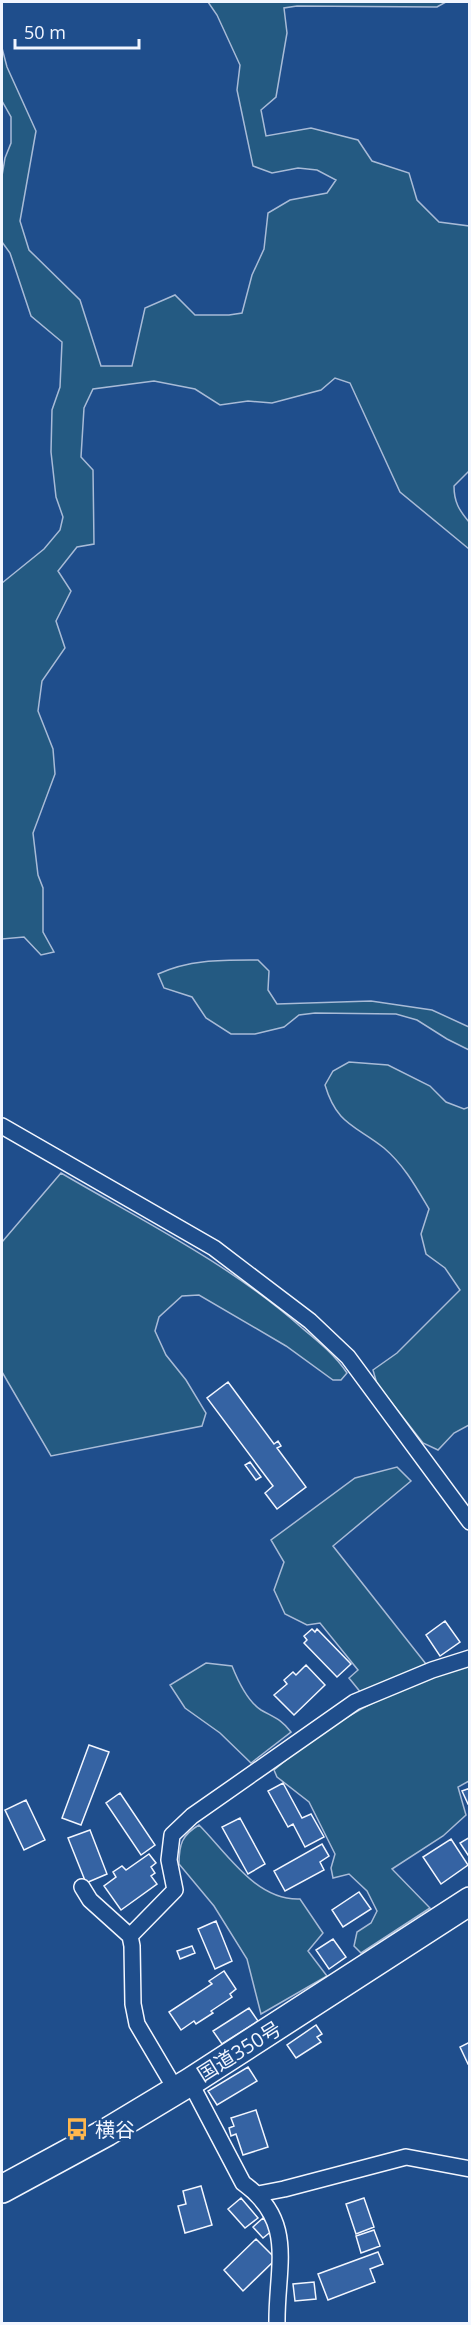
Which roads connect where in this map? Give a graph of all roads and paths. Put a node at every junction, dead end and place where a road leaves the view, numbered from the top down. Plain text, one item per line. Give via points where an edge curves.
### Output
1 (2, 1126) edge
2 (470, 1522) edge
3 (470, 1658) edge
4 (82, 1887) dead end
5 (470, 1901) edge
6 (130, 1936) junction
7 (183, 2086) junction
8 (470, 2169) edge
9 (2, 2189) edge
10 (258, 2194) junction
11 (277, 2324) edge

1 - 2 street via 214,1248 310,1321 348,1357
3 - 6 street via 355,1702 192,1816 172,1835 169,1860 175,1890
4 - 6 street via 90,1900
5 - 7 highway, 国道350号
6 - 7 street via 137,2024
7 - 9 highway, 国道350号
7 - 10 street via 243,2183
8 - 10 street via 406,2157
10 - 11 street via 277,2223 281,2245

